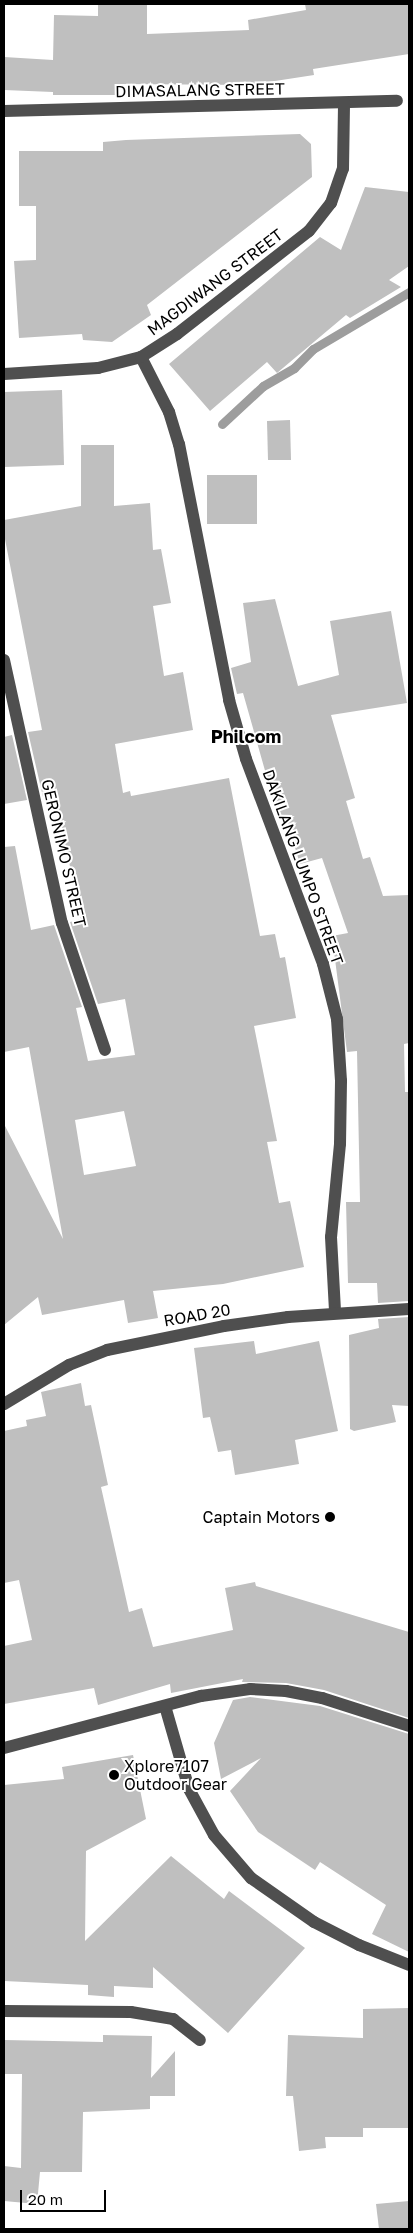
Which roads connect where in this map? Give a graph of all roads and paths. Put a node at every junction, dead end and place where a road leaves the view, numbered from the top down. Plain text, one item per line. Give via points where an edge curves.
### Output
1 (397, 101) dead end
2 (344, 103) junction
3 (4, 111) edge
4 (141, 357) junction
5 (4, 374) edge
6 (4, 660) edge
7 (105, 1050) dead end
8 (409, 1309) edge
9 (335, 1312) junction
10 (4, 1404) edge
11 (165, 1706) junction
12 (409, 1726) edge
13 (4, 1748) edge
14 (409, 1965) edge
15 (4, 2010) edge
16 (200, 2040) dead end

1 - 2 street, DIMASALANG STREET
2 - 3 street, DIMASALANG STREET
2 - 4 street, MAGDIWANG STREET via 343,169 331,203 309,231 177,334
4 - 5 street, MAGDIWANG STREET via 98,368
4 - 9 street, DAKILANG LUMPO STREET via 169,412 179,444 229,700 246,759 323,964 337,1019 341,1080 340,1144 331,1236
6 - 7 street, GERONIMO STREET via 62,923
8 - 9 street, ROAD 20
9 - 10 street, ROAD 20 via 224,1326 108,1350 69,1365
11 - 12 street via 201,1696 250,1689 286,1691
11 - 13 street
11 - 14 street via 189,1789 214,1835 251,1878 314,1922
15 - 16 street via 131,2012 173,2019

